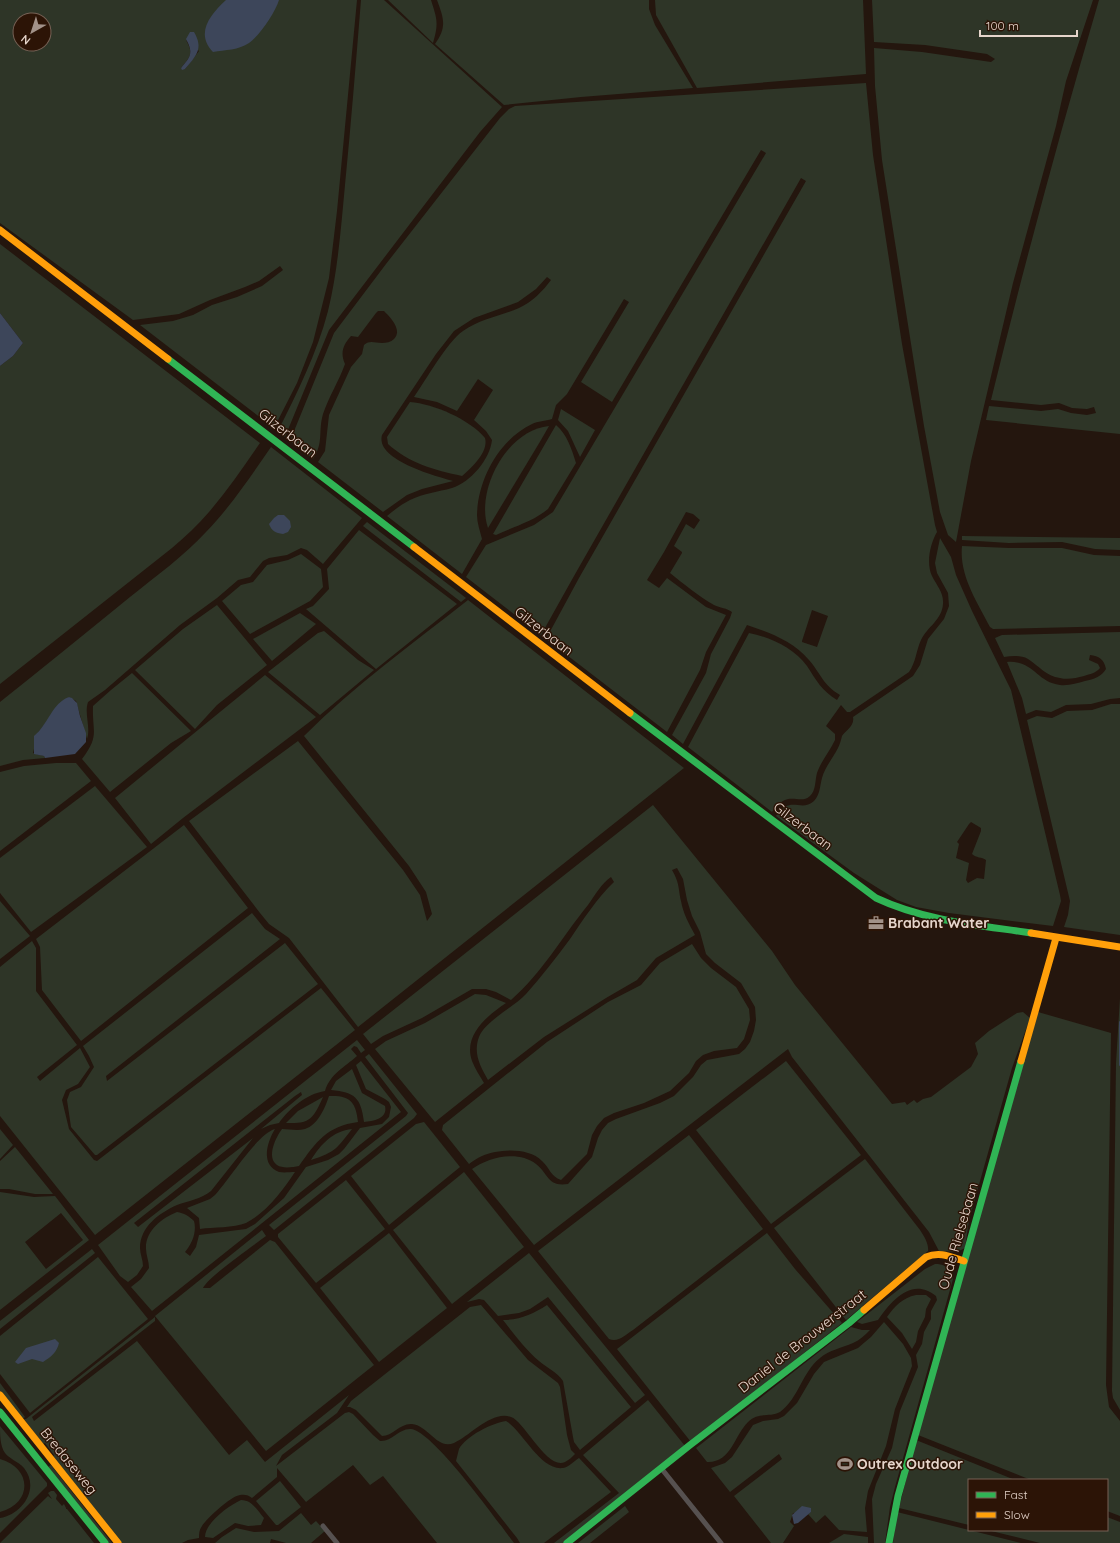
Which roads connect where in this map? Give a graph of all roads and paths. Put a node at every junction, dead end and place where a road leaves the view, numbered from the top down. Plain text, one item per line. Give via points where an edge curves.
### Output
1 (0, 230) edge
2 (1056, 938) junction
3 (1120, 947) edge
4 (964, 1261) junction
5 (0, 1395) edge
6 (0, 1412) edge
7 (46, 1452) junction
8 (38, 1458) junction
9 (661, 1468) junction
10 (323, 1526) dead end
11 (104, 1543) edge
12 (118, 1543) edge
13 (337, 1543) edge
14 (568, 1543) edge
15 (721, 1543) edge
16 (889, 1543) edge

1 - 2 street, Gilzerbaan via 560,660 876,898 893,907 916,914
2 - 3 street, Gilzerbaan
2 - 4 street, Oude Rielsebaan
4 - 9 street, Daniel de Brouwerstraat via 936,1253 926,1256 849,1323
4 - 16 street, Oude Rielsebaan via 898,1496
5 - 7 street, Bredaseweg
6 - 8 street, Bredaseweg
7 - 8 street via 45,1460
7 - 12 street, Bredaseweg
8 - 11 street, Bredaseweg
9 - 14 street, Daniel de Brouwerstraat
9 - 15 street
10 - 13 street

